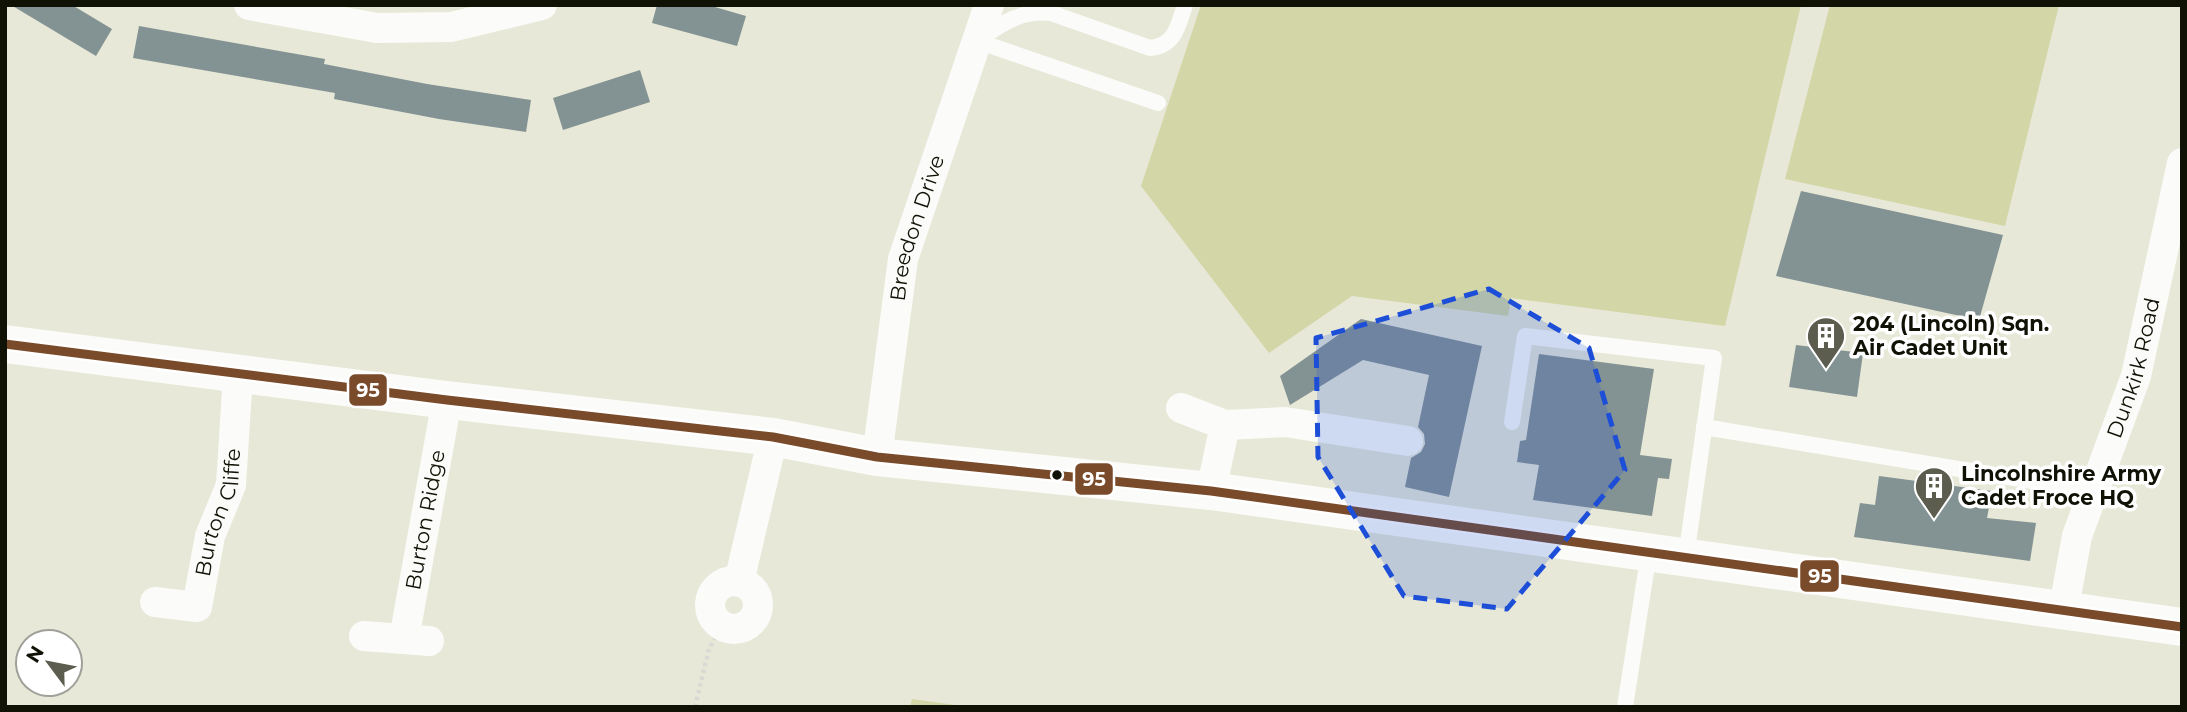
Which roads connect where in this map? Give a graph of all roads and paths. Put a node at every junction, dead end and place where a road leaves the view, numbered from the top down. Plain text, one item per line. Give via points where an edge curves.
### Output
1 (249, 5) edge
2 (542, 5) edge
3 (989, 5) edge
4 (1185, 5) edge
5 (977, 41) junction
6 (1158, 103) dead end
7 (2182, 163) edge
8 (2174, 233) edge
9 (5, 344) edge
10 (238, 374) junction
11 (447, 400) junction
12 (1181, 408) dead end
13 (1512, 422) dead end
14 (1225, 425) junction
15 (1704, 427) junction
16 (773, 437) junction
17 (1408, 441) dead end
18 (877, 457) junction
19 (1211, 491) junction
20 (2093, 491) junction
21 (1667, 555) junction
22 (155, 603) dead end
23 (2063, 613) junction
24 (722, 626) joint
25 (2182, 627) edge
26 (365, 636) dead end
27 (695, 707) edge
28 (1625, 707) edge

1 - 2 street via 377,28 451,27
3 - 5 street, Breedon Drive
4 - 5 lane via 1176,32 1161,47 1150,48 1035,11 1003,23
5 - 6 lane
5 - 18 street, Breedon Drive via 903,259
7 - 8 street, Dunkirk Road
8 - 20 street, Dunkirk Road via 2136,376
9 - 10 main road
10 - 11 main road
10 - 22 street, Burton Cliffe via 231,485 211,536 197,607
11 - 16 main road
11 - 26 street, Burton Ridge via 417,640
12 - 14 street
13 - 15 lane via 1525,336 1714,358
14 - 17 street via 1285,422
14 - 19 street
15 - 20 lane
15 - 21 lane
16 - 18 main road
16 - 24 street via 739,582 755,596 755,616 738,629
18 - 19 main road
19 - 21 main road
20 - 23 street, Dunkirk Road via 2077,536
21 - 23 main road
21 - 28 lane
23 - 25 main road
24 - 27 path via 709,649

